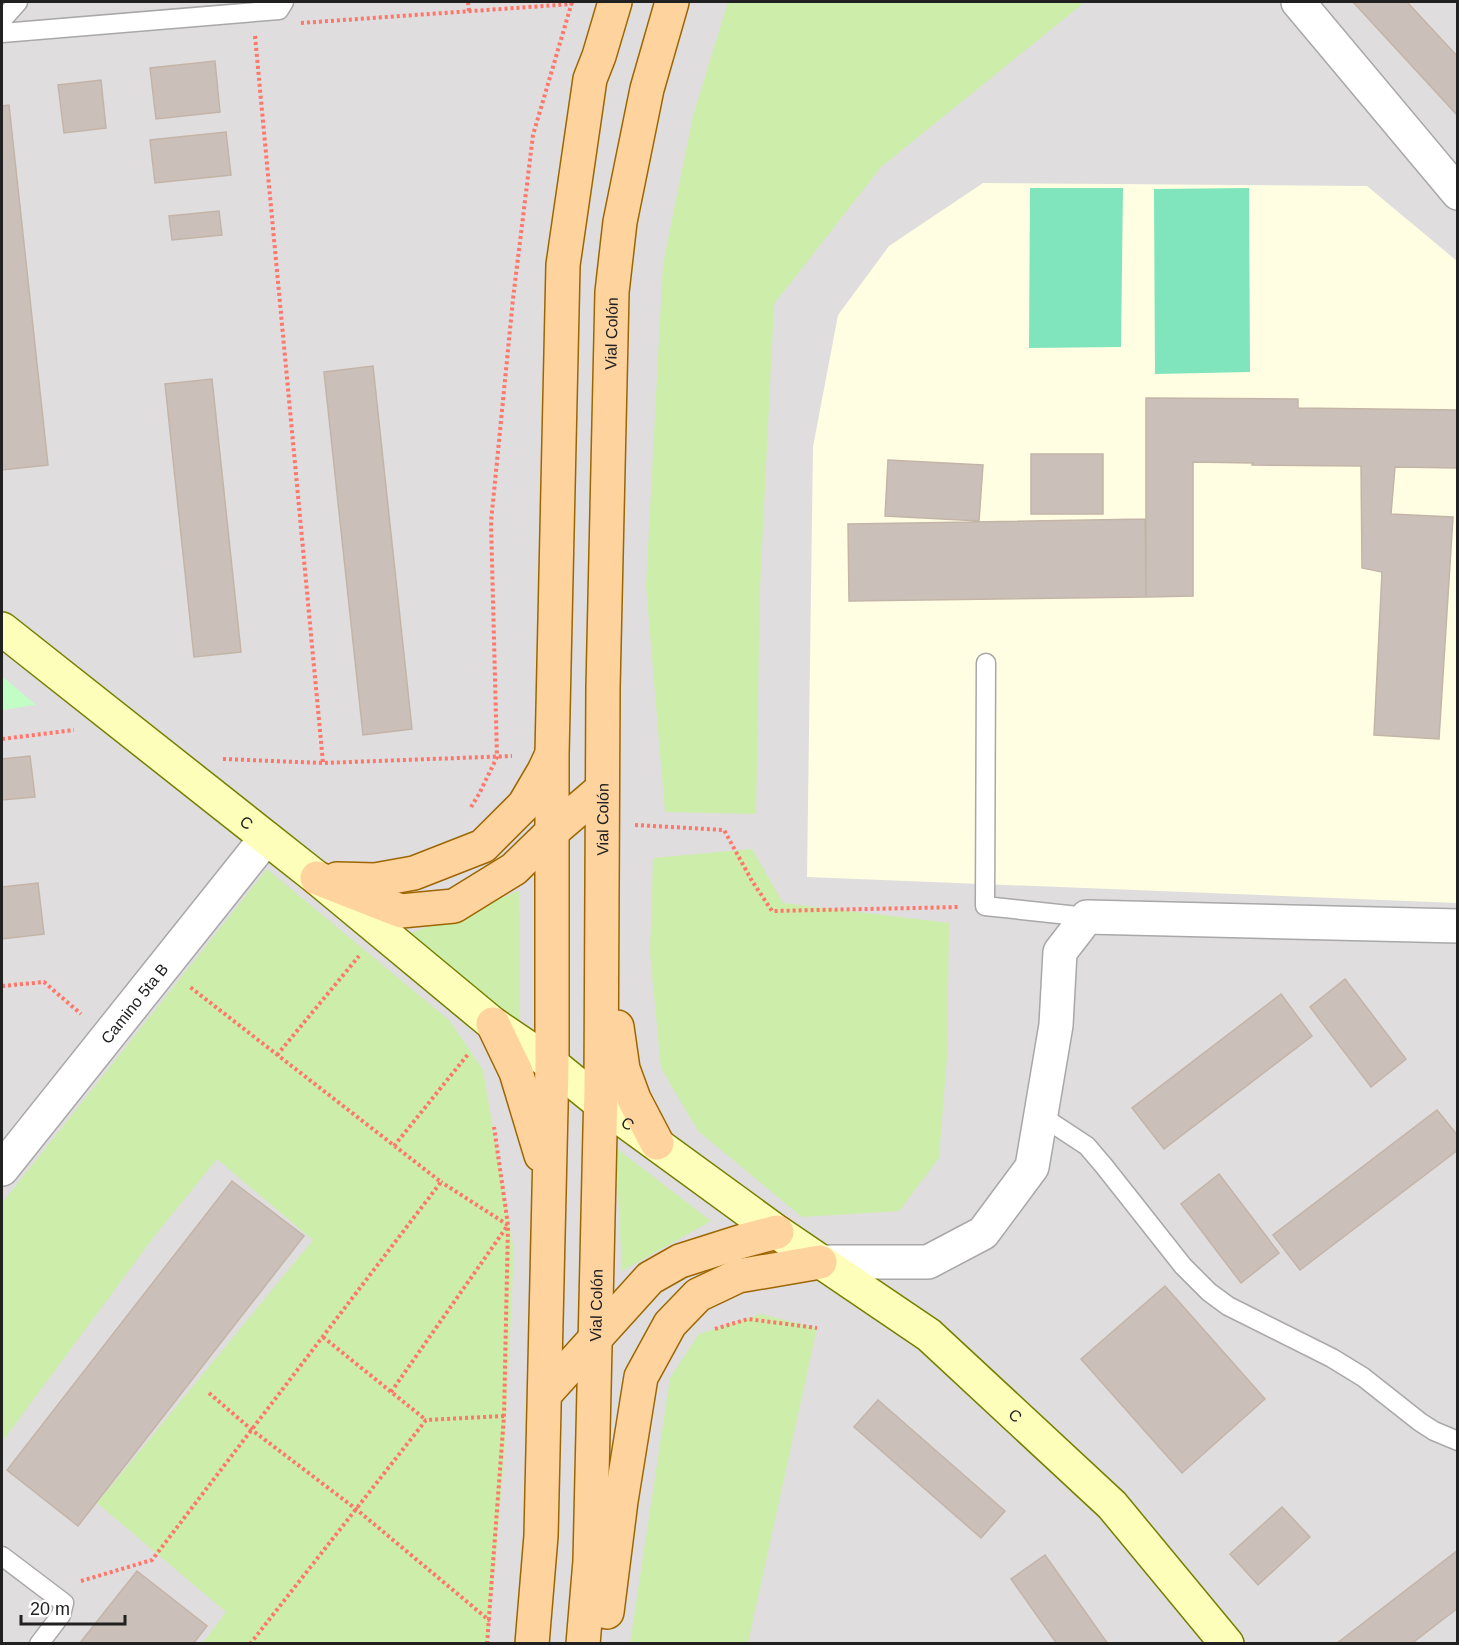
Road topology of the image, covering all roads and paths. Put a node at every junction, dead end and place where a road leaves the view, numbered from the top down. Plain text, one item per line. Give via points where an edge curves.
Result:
1 (18, 2) edge
2 (468, 2) edge
3 (615, 2) edge
4 (672, 2) edge
5 (1298, 2) edge
6 (572, 3) edge
7 (581, 4) dead end
8 (282, 6) edge
9 (469, 11) junction
10 (253, 12) junction
11 (2, 20) edge
12 (2, 33) edge
13 (1458, 193) edge
14 (2, 629) edge
15 (986, 663) dead end
16 (122, 724) junction
17 (2, 740) edge
18 (552, 754) junction
19 (497, 756) junction
20 (164, 758) junction
21 (224, 759) junction
22 (323, 763) junction
23 (232, 767) dead end
24 (602, 789) junction
25 (469, 810) dead end
26 (635, 825) dead end
27 (553, 831) junction
28 (266, 838) junction
29 (317, 878) junction
30 (986, 906) junction
31 (602, 916) junction
32 (1087, 917) junction
33 (1458, 926) edge
34 (380, 930) junction
35 (163, 966) junction
36 (2, 986) edge
37 (493, 1024) junction
38 (107, 1037) junction
39 (277, 1055) junction
40 (552, 1064) junction
41 (600, 1103) junction
42 (1041, 1115) junction
43 (493, 1117) dead end
44 (657, 1143) junction
45 (394, 1146) junction
46 (2, 1169) edge
47 (441, 1182) junction
48 (550, 1184) junction
49 (508, 1225) junction
50 (777, 1232) junction
51 (820, 1262) junction
52 (817, 1328) dead end
53 (709, 1331) dead end
54 (323, 1337) junction
55 (595, 1339) junction
56 (391, 1392) junction
57 (209, 1393) dead end
58 (544, 1394) junction
59 (504, 1416) junction
60 (426, 1420) junction
61 (252, 1430) junction
62 (1458, 1441) edge
63 (356, 1509) junction
64 (2, 1556) edge
65 (48, 1591) junction
66 (490, 1621) junction
67 (39, 1644) edge
68 (250, 1644) edge
69 (487, 1644) edge
70 (532, 1644) edge
71 (583, 1644) edge
72 (602, 1644) edge
73 (1227, 1644) edge

1 - 11 lane
2 - 9 path
3 - 18 main road via 590,79 563,265
4 - 24 main road, Vial Colón via 645,100 620,222 612,292
5 - 13 street
6 - 7 path
6 - 9 path
6 - 19 path via 533,135 511,310 491,522
8 - 9 path via 297,23
8 - 10 lane
10 - 12 lane
10 - 22 path
14 - 16 street, C
15 - 30 lane
16 - 17 path
16 - 20 street, C
18 - 19 path
18 - 27 main road
18 - 29 main road via 524,805 483,846 414,873 375,880
19 - 22 path
19 - 25 path
20 - 21 path
20 - 28 street, C
21 - 22 path
21 - 23 path
24 - 27 main road
24 - 31 main road, Vial Colón
26 - 30 path via 724,830 772,911
27 - 29 main road via 514,870 454,906 401,911
27 - 40 main road
28 - 29 street, C
28 - 35 street, Camino 5ta B
29 - 34 street, C
30 - 32 lane
31 - 41 main road, Vial Colón
31 - 44 main road via 623,1069
32 - 33 street
32 - 42 street via 1060,952 1056,1025
34 - 37 street, C
34 - 39 path
35 - 38 street, Camino 5ta B
35 - 39 path
36 - 38 path via 44,982
37 - 40 street, C
37 - 45 path
37 - 48 main road via 516,1072
38 - 46 street, Camino 5ta B
39 - 45 path
40 - 41 street, C
40 - 48 main road
41 - 44 street, C
41 - 55 main road, Vial Colón
42 - 51 street via 1032,1167 983,1233 928,1262
42 - 62 lane via 1087,1146 1183,1266 1209,1292 1228,1306 1332,1358 1420,1422
43 - 49 path
44 - 50 street, C
45 - 47 path
47 - 49 path
47 - 54 path
48 - 58 main road
49 - 56 path
49 - 59 path
50 - 51 street, C
50 - 55 main road via 680,1261 650,1278
51 - 72 main road via 738,1276 698,1295 670,1324 641,1377
51 - 73 street, C via 929,1335 1112,1505
52 - 53 path via 748,1318
54 - 56 path
54 - 61 path
55 - 58 main road
55 - 71 main road, Vial Colón via 590,1561
56 - 60 path
57 - 61 path
58 - 70 main road via 541,1536
59 - 60 path
59 - 66 path
60 - 63 path
61 - 63 path
61 - 65 path via 152,1560
63 - 66 path
63 - 68 path
64 - 65 lane
65 - 67 lane via 64,1603 61,1615
66 - 69 path

